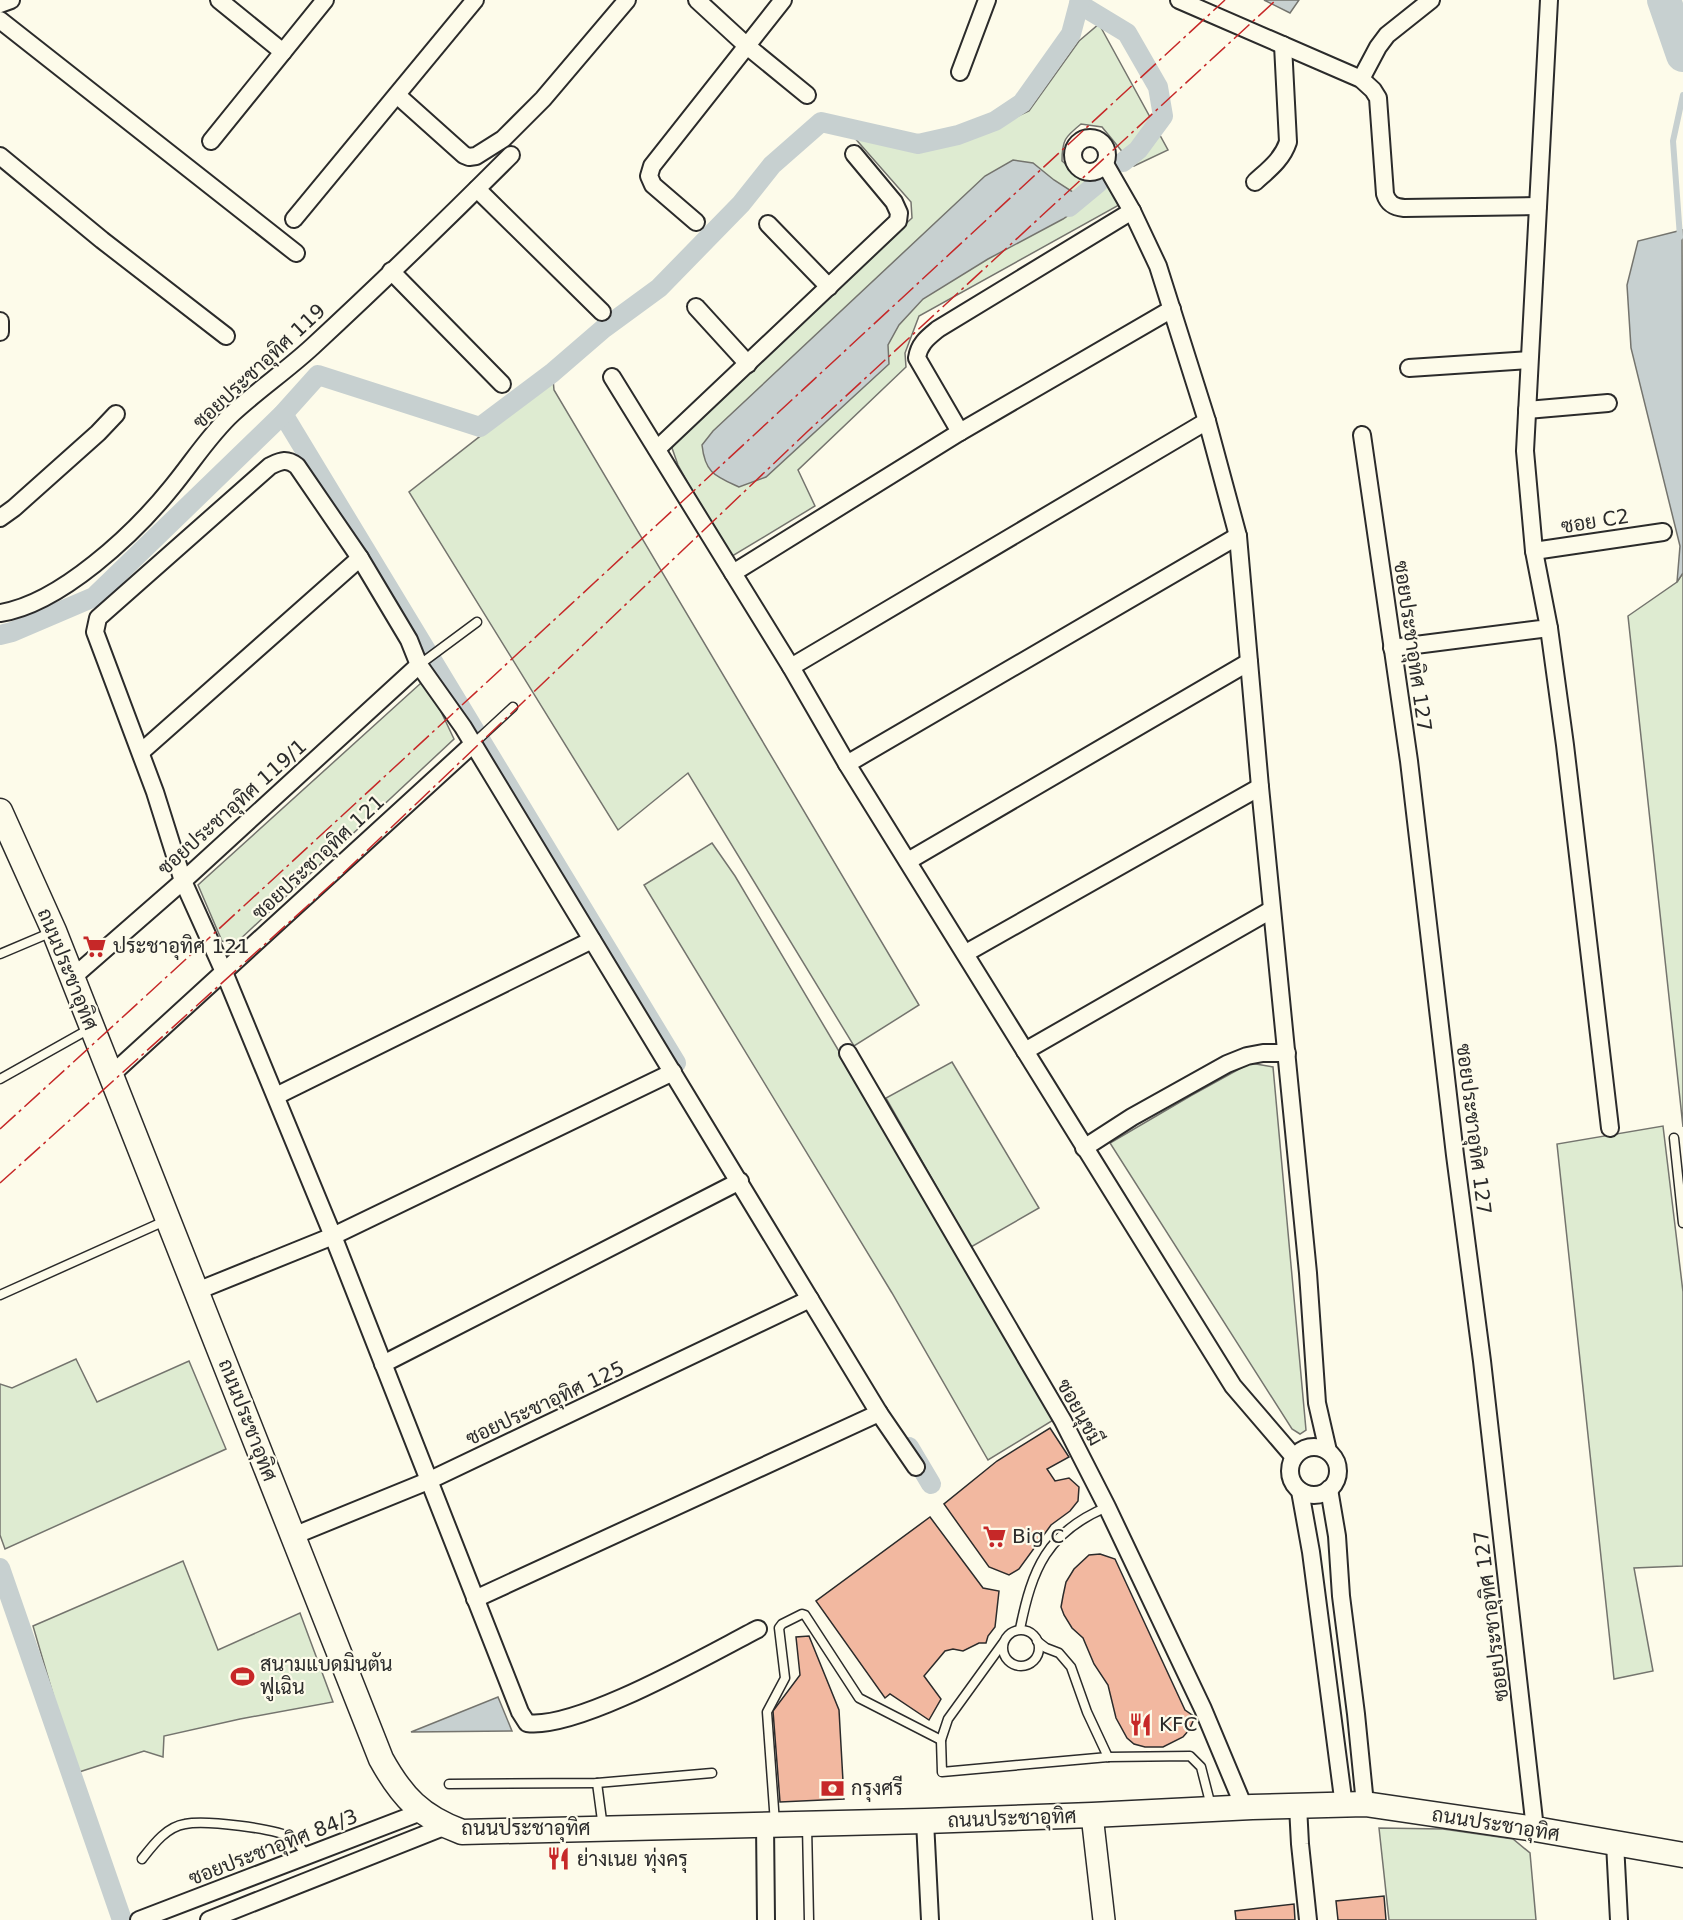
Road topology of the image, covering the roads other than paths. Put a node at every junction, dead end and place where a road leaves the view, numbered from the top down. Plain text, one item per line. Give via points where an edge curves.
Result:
1 (11, 0) edge
2 (219, 0) edge
3 (325, 0) edge
4 (475, 0) edge
5 (627, 0) edge
6 (697, 0) edge
7 (783, 0) edge
8 (987, 0) edge
9 (1179, 0) edge
10 (1431, 0) edge
11 (1550, 0) edge
12 (0, 4) edge
13 (0, 20) edge
14 (1282, 45) junction
15 (747, 46) junction
16 (283, 52) junction
17 (960, 72) dead end
18 (1361, 79) junction
19 (397, 95) junction
20 (807, 95) dead end
21 (211, 141) dead end
22 (511, 154) dead end
23 (854, 154) dead end
24 (0, 156) edge
25 (1106, 164) dead end
26 (1255, 182) dead end
27 (477, 189) junction
28 (1538, 206) junction
29 (1132, 211) junction
30 (294, 219) dead end
31 (696, 222) dead end
32 (768, 224) dead end
33 (296, 253) dead end
34 (391, 271) junction
35 (828, 287) junction
36 (696, 307) dead end
37 (1172, 309) junction
38 (602, 312) dead end
39 (0, 321) edge
40 (0, 332) edge
41 (225, 336) dead end
42 (1529, 360) junction
43 (748, 364) junction
44 (1409, 368) dead end
45 (612, 377) dead end
46 (502, 384) dead end
47 (1608, 403) dead end
48 (1527, 410) junction
49 (117, 414) dead end
50 (1207, 420) junction
51 (960, 432) junction
52 (1362, 435) dead end
53 (657, 449) junction
54 (0, 518) edge
55 (1663, 532) dead end
56 (1238, 536) junction
57 (1534, 551) junction
58 (360, 558) junction
59 (733, 573) junction
60 (0, 613) edge
61 (477, 622) dead end
62 (1549, 628) junction
63 (1392, 648) junction
64 (1249, 662) junction
65 (419, 665) junction
66 (791, 667) junction
67 (513, 707) dead end
68 (473, 744) junction
69 (141, 752) junction
70 (847, 764) junction
71 (1260, 787) junction
72 (0, 811) edge
73 (908, 861) junction
74 (183, 881) junction
75 (1271, 910) junction
76 (54, 931) junction
77 (592, 940) junction
78 (966, 953) junction
79 (0, 954) edge
80 (224, 972) junction
81 (72, 978) junction
82 (92, 1027) junction
83 (1024, 1051) junction
84 (848, 1053) dead end
85 (1287, 1053) junction
86 (673, 1072) junction
87 (111, 1075) junction
88 (0, 1079) edge
89 (276, 1096) junction
90 (1610, 1128) dead end
91 (1674, 1138) dead end
92 (1084, 1148) junction
93 (740, 1181) junction
94 (168, 1219) junction
95 (1683, 1223) edge
96 (333, 1236) junction
97 (197, 1291) junction
98 (0, 1295) edge
99 (810, 1299) junction
100 (383, 1364) junction
101 (879, 1413) junction
102 (1328, 1451) junction
103 (1293, 1457) junction
104 (916, 1467) dead end
105 (428, 1481) junction
106 (1329, 1489) junction
107 (1300, 1491) junction
108 (1107, 1507) junction
109 (293, 1536) junction
110 (475, 1599) junction
111 (758, 1629) dead end
112 (1020, 1629) junction
113 (1037, 1641) junction
114 (1003, 1643) junction
115 (941, 1740) junction
116 (1108, 1757) junction
117 (712, 1773) dead end
118 (597, 1783) junction
119 (449, 1784) dead end
120 (1354, 1805) junction
121 (1298, 1806) junction
122 (1244, 1807) junction
123 (1211, 1809) junction
124 (422, 1812) junction
125 (1092, 1815) junction
126 (926, 1821) junction
127 (807, 1822) junction
128 (770, 1824) junction
129 (446, 1826) junction
130 (603, 1828) junction
131 (1535, 1829) junction
132 (1615, 1843) junction
133 (1683, 1854) edge
134 (307, 1857) junction
135 (142, 1859) dead end
136 (147, 1917) edge
137 (209, 1920) edge
138 (766, 1920) edge
139 (809, 1920) edge
140 (930, 1920) edge
141 (1104, 1920) edge
142 (1308, 1920) edge
143 (1619, 1920) edge

1 - 12 street
2 - 16 street
3 - 16 street
4 - 19 street
5 - 19 street via 543,99 503,139 476,156 464,155
6 - 15 street
7 - 15 street
8 - 17 street
9 - 14 street
10 - 18 street via 1387,35
11 - 28 street
13 - 33 street
14 - 18 street
14 - 26 street via 1288,142 1276,163
15 - 20 street
15 - 31 street via 652,166 649,176 653,185
16 - 21 street
18 - 28 street via 1378,98 1385,194 1392,205
19 - 30 street
22 - 27 street, ซอยประชาอุทิศ 119
23 - 35 street via 894,202 898,221
24 - 41 street
25 - 29 street
27 - 34 street, ซอยประชาอุทิศ 119
27 - 38 street
28 - 42 street
29 - 37 street via 1158,266
29 - 51 street via 925,339 917,358
32 - 35 street
34 - 46 street
34 - 60 street, ซอยประชาอุทิศ 119 via 311,348 231,415 135,528 44,599
35 - 43 street
36 - 43 street
37 - 50 street
37 - 51 street
39 - 40 street
42 - 44 street
42 - 48 street
43 - 53 street
45 - 53 street
47 - 48 street
48 - 57 street via 1526,469
49 - 54 street
50 - 56 street
50 - 66 street
51 - 59 street
52 - 63 street, ซอยประชาอุทิศ 127
53 - 59 street
55 - 57 street, ซอย C2
56 - 64 street
56 - 70 street
57 - 62 street
58 - 65 street via 409,640
58 - 69 street
58 - 69 street via 297,466 282,460 270,466 98,618 94,632
59 - 66 street
61 - 65 lane
62 - 63 street
62 - 90 street
63 - 131 street, ซอยประชาอุทิศ 127 via 1482,1361
64 - 71 street
64 - 73 street
65 - 68 street
65 - 74 street, ซอยประชาอุทิศ 119/1
66 - 70 street
67 - 68 lane
68 - 77 street
68 - 80 street, ซอยประชาอุทิศ 121
69 - 74 street
70 - 73 street
71 - 75 street
71 - 78 street
72 - 76 main road, ถนนประชาอุทิศ
73 - 78 street
74 - 80 street
74 - 81 street, ซอยประชาอุทิศ 119/1
75 - 83 street
75 - 85 street
76 - 79 lane
76 - 81 main road, ถนนประชาอุทิศ
77 - 86 street
77 - 89 street
78 - 83 street
80 - 87 street, ซอยประชาอุทิศ 121
80 - 89 street
81 - 82 main road, ถนนประชาอุทิศ
82 - 87 main road, ถนนประชาอุทิศ
82 - 88 lane
83 - 92 street
84 - 108 street, ซอยนุชมี via 1063,1421
85 - 92 street via 1263,1053 1227,1064
85 - 102 street via 1317,1403
86 - 93 street
86 - 96 street
87 - 94 main road, ถนนประชาอุทิศ
89 - 96 street
91 - 95 lane
92 - 103 street via 1233,1386
93 - 99 street
93 - 100 street
94 - 97 main road, ถนนประชาอุทิศ
94 - 98 lane
96 - 97 street
96 - 100 street
97 - 109 main road, ถนนประชาอุทิศ
99 - 101 street
99 - 105 street, ซอยประชาอุทิศ 125
100 - 105 street
101 - 104 street
101 - 110 street
102 - 103 street via 1313,1447
102 - 106 street via 1338,1470
103 - 107 street via 1291,1479
105 - 109 street, ซอยประชาอุทิศ 125
105 - 110 street
106 - 107 street via 1315,1495
106 - 120 street via 1356,1714
107 - 120 street
108 - 112 lane via 1068,1527 1043,1558 1030,1588
108 - 122 street, ซอยนุชมี via 1203,1709
109 - 124 main road, ถนนประชาอุทิศ via 381,1759 395,1784
110 - 111 street via 520,1712 527,1723 540,1725 615,1700
112 - 113 lane via 1031,1632
112 - 114 lane
113 - 114 lane via 1038,1652 1025,1665 1008,1660
113 - 116 lane via 1059,1653 1071,1667
114 - 115 lane via 948,1719
115 - 116 lane via 942,1772
115 - 128 lane via 859,1698 802,1614 779,1628 784,1678 766,1712
116 - 123 lane via 1190,1756 1201,1767
117 - 118 lane
118 - 119 lane
118 - 130 lane
120 - 121 main road, ถนนประชาอุทิศ
120 - 131 main road, ถนนประชาอุทิศ
121 - 122 main road, ถนนประชาอุทิศ
121 - 142 street
122 - 123 main road, ถนนประชาอุทิศ
123 - 125 main road, ถนนประชาอุทิศ
124 - 129 main road, ถนนประชาอุทิศ
124 - 134 street, ซอยประชาอุทิศ 84/3
125 - 126 main road, ถนนประชาอุทิศ
125 - 141 street
126 - 127 main road, ถนนประชาอุทิศ
126 - 140 street
127 - 128 main road, ถนนประชาอุทิศ
127 - 139 lane
128 - 130 main road, ถนนประชาอุทิศ
128 - 138 street
129 - 130 main road, ถนนประชาอุทิศ via 462,1832
129 - 137 street
131 - 132 main road, ถนนประชาอุทิศ
132 - 133 main road, ถนนประชาอุทิศ
132 - 143 street
134 - 135 lane via 296,1841 279,1833 185,1824 156,1841
134 - 136 street, ซอยประชาอุทิศ 84/3

